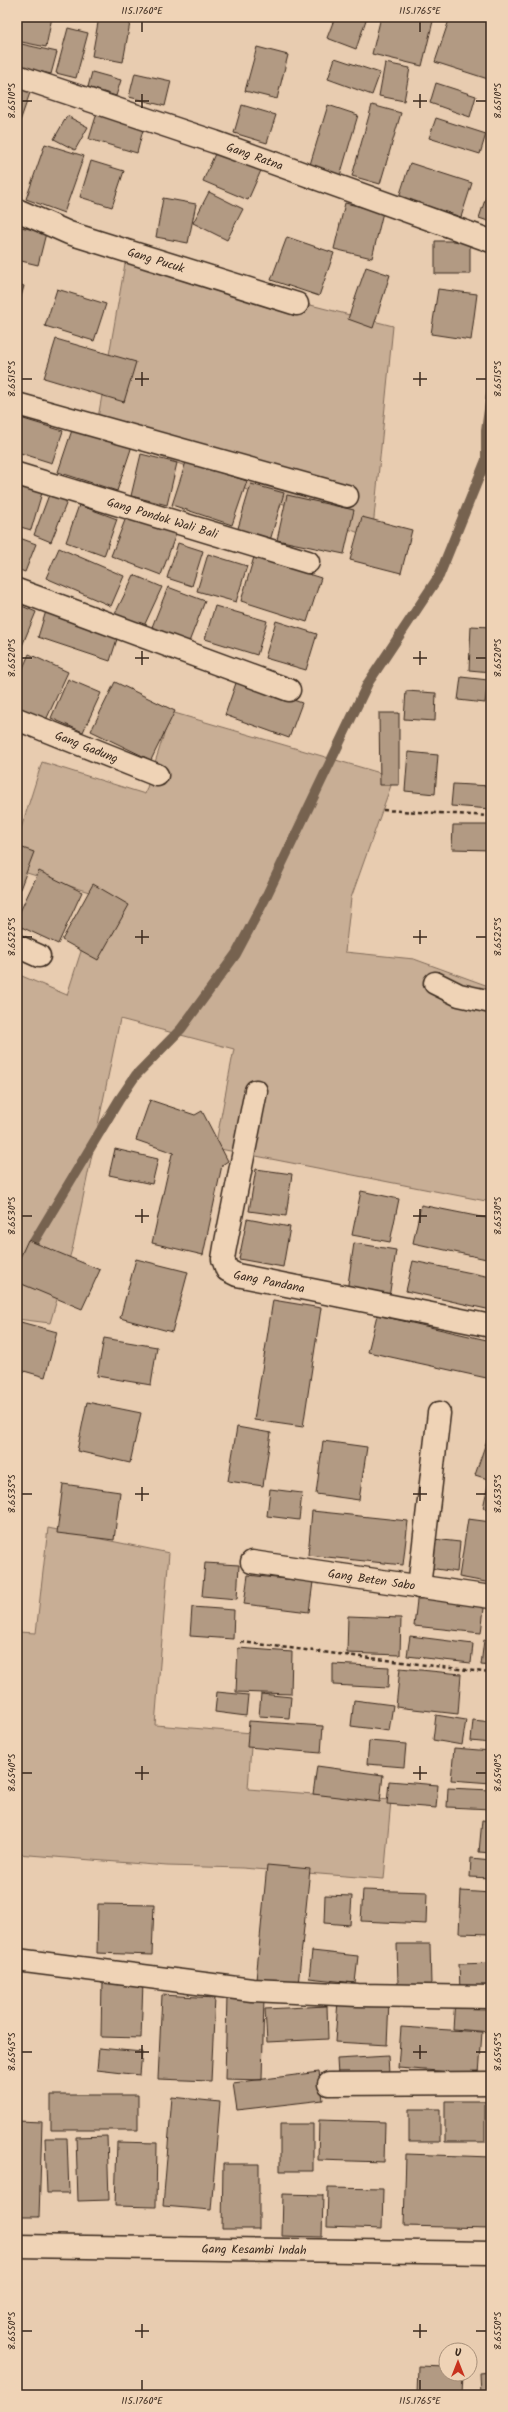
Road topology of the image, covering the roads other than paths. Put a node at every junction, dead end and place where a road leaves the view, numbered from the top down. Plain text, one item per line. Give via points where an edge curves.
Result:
1 (17, 76) edge
2 (17, 210) edge
3 (491, 242) edge
4 (297, 304) dead end
5 (17, 404) edge
6 (17, 474) edge
7 (347, 496) dead end
8 (308, 562) dead end
9 (17, 590) edge
10 (289, 690) dead end
11 (17, 719) edge
12 (157, 775) dead end
13 (17, 946) edge
14 (39, 956) dead end
15 (435, 983) dead end
16 (491, 1002) edge
17 (256, 1091) dead end
18 (491, 1326) edge
19 (439, 1413) dead end
20 (252, 1562) dead end
21 (419, 1587) junction
22 (491, 1597) edge
23 (17, 1960) edge
24 (491, 1997) edge
25 (491, 2083) edge
26 (329, 2084) dead end
27 (17, 2246) edge
28 (491, 2253) edge

1 - 3 street, Gang Ratna via 214,142
2 - 4 street, Gang Pucuk via 69,233
5 - 7 street
6 - 8 street, Gang Pondok Wali Bali
9 - 10 street
11 - 12 street, Gang Gadung
13 - 14 street
15 - 16 street via 459,995
17 - 18 street, Gang Pandana via 224,1247 223,1259 227,1270 237,1275
19 - 21 street
20 - 21 street, Gang Beten Sabo
21 - 22 street, Gang Beten Sabo
23 - 24 street via 252,1990 358,1996
25 - 26 street
27 - 28 street, Gang Kesambi Indah

